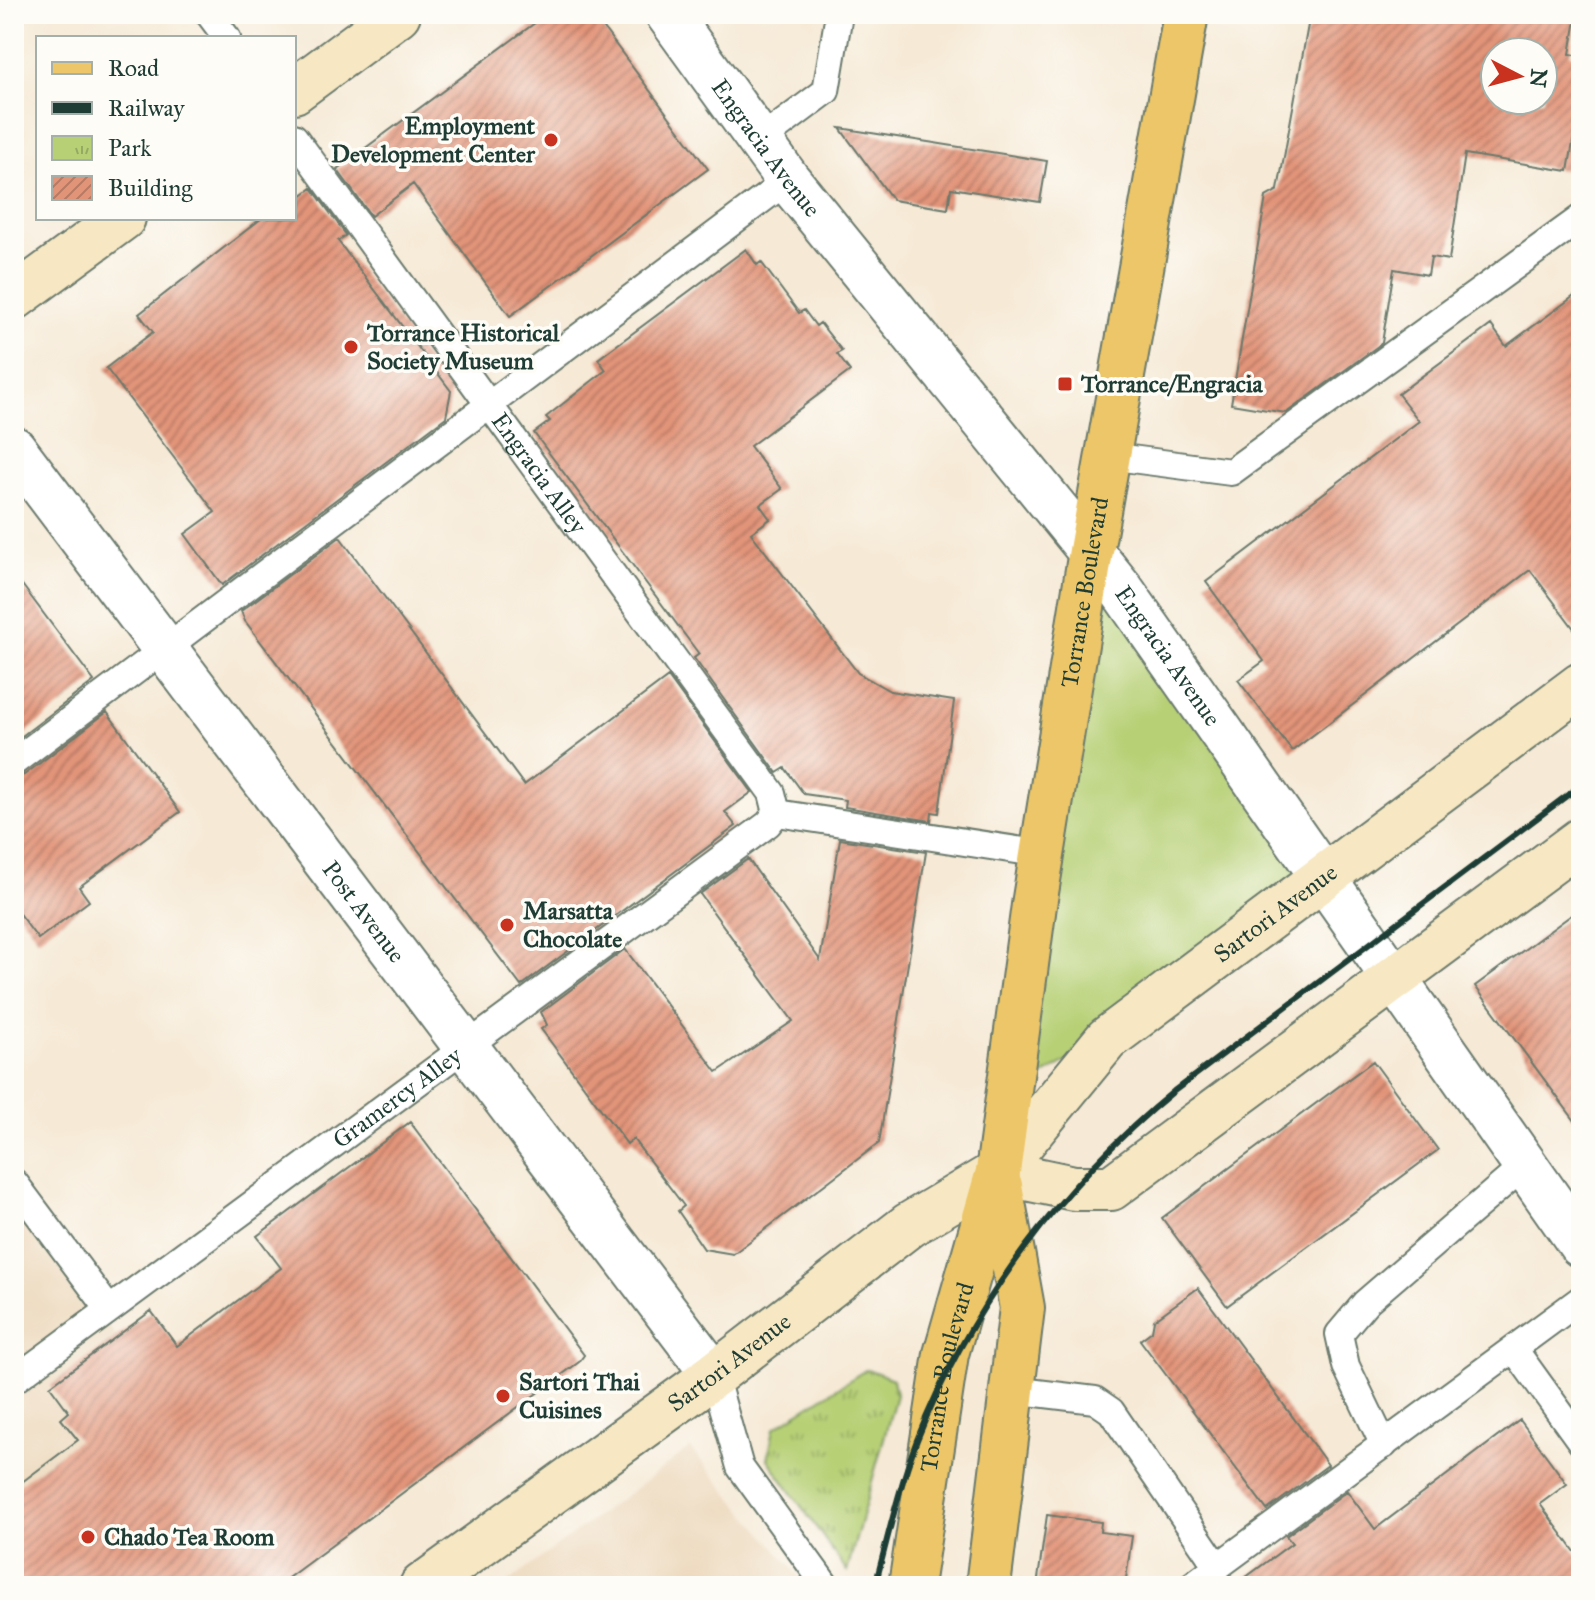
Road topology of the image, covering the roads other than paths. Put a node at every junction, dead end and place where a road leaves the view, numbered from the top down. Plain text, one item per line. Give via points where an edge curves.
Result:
1 (209, 14) edge
2 (398, 14) edge
3 (668, 14) edge
4 (839, 14) edge
5 (1186, 14) edge
6 (226, 36) edge
7 (296, 90) edge
8 (296, 140) edge
9 (758, 142) junction
10 (788, 180) junction
11 (1581, 218) edge
12 (120, 220) edge
13 (14, 298) edge
14 (487, 404) junction
15 (14, 449) edge
16 (1108, 456) junction
17 (1091, 551) junction
18 (165, 648) junction
19 (1581, 685) edge
20 (14, 762) edge
21 (777, 813) junction
22 (1581, 840) edge
23 (1043, 854) junction
24 (1322, 880) junction
25 (1395, 979) junction
26 (465, 1047) junction
27 (1523, 1167) junction
28 (998, 1172) junction
29 (14, 1182) edge
30 (1581, 1245) edge
31 (1581, 1299) edge
32 (108, 1308) junction
33 (1514, 1349) junction
34 (714, 1375) junction
35 (14, 1380) edge
36 (1012, 1390) junction
37 (1581, 1442) edge
38 (1384, 1445) junction
39 (1217, 1566) junction
40 (422, 1586) edge
41 (826, 1586) edge
42 (911, 1586) edge
43 (988, 1586) edge
44 (1191, 1586) edge

1 - 6 lane
2 - 7 street
3 - 9 street, Engracia Avenue
4 - 9 lane via 826,91
5 - 16 main road, Torrance Boulevard
8 - 14 lane, Engracia Alley
9 - 10 street, Engracia Avenue
10 - 14 lane
10 - 17 street, Engracia Avenue
11 - 16 lane via 1231,472
12 - 13 street
14 - 18 lane
14 - 21 lane, Engracia Alley via 772,793
15 - 18 street, Post Avenue
16 - 17 main road, Torrance Boulevard
17 - 23 main road, Torrance Boulevard
17 - 24 street, Engracia Avenue
18 - 20 lane
18 - 26 street, Post Avenue
19 - 24 street, Sartori Avenue
21 - 23 lane
21 - 26 lane, Gramercy Alley
22 - 25 street
23 - 28 main road, Torrance Boulevard
24 - 25 street, Engracia Avenue
24 - 28 street, Sartori Avenue via 1107,1039
25 - 27 street, Engracia Avenue
25 - 28 street via 1111,1188 1074,1188
26 - 32 lane, Gramercy Alley
26 - 34 street, Post Avenue
27 - 30 street, Engracia Avenue
27 - 38 lane via 1366,1302 1339,1334 1346,1366
28 - 34 street, Sartori Avenue via 909,1225
28 - 36 main road, Torrance Boulevard via 1022,1308
28 - 42 main road, Torrance Boulevard via 946,1354
29 - 32 lane
31 - 33 lane
32 - 35 lane, Gramercy Alley
33 - 37 lane
33 - 38 lane
34 - 40 street, Sartori Avenue
34 - 41 lane via 740,1467
36 - 39 lane via 1095,1400 1111,1411
36 - 43 main road, Torrance Boulevard
38 - 39 lane
39 - 44 lane

